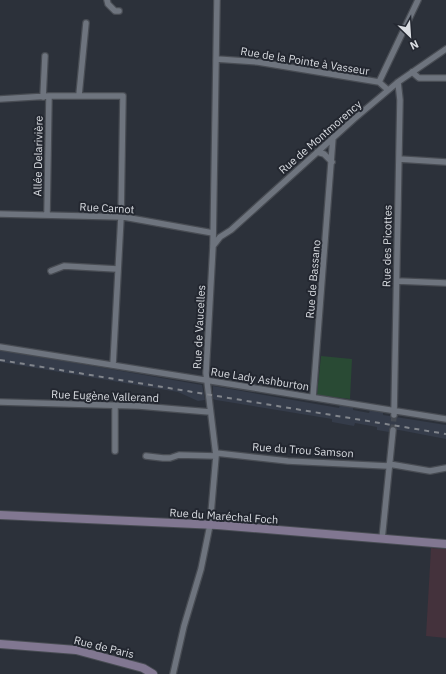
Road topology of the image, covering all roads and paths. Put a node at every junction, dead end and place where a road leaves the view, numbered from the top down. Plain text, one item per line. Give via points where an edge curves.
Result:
1 (107, 0) edge
2 (217, 0) edge
3 (418, 0) edge
4 (119, 11) dead end
5 (86, 23) dead end
6 (446, 49) edge
7 (46, 56) dead end
8 (216, 59) junction
9 (412, 72) junction
10 (446, 78) edge
11 (379, 82) junction
12 (398, 82) junction
13 (388, 90) junction
14 (46, 96) junction
15 (79, 96) junction
16 (0, 99) edge
17 (333, 138) junction
18 (317, 152) junction
19 (399, 159) junction
20 (332, 162) junction
21 (446, 162) edge
22 (0, 214) edge
23 (47, 215) junction
24 (121, 217) junction
25 (213, 232) junction
26 (213, 246) junction
27 (117, 269) junction
28 (51, 271) dead end
29 (397, 281) junction
30 (446, 283) edge
31 (0, 347) edge
32 (113, 365) junction
33 (207, 380) junction
34 (313, 397) junction
35 (0, 402) edge
36 (115, 406) junction
37 (210, 412) junction
38 (394, 413) junction
39 (446, 419) edge
40 (393, 430) tunnel mouth
41 (114, 451) dead end
42 (216, 454) junction
43 (146, 456) dead end
44 (388, 465) junction
45 (446, 468) edge
46 (0, 515) edge
47 (210, 525) junction
48 (382, 538) junction
49 (446, 544) edge
50 (0, 644) edge
51 (153, 674) edge
52 (173, 674) edge

1 - 4 street via 114,11
2 - 8 street, Rue de Vaucelles
3 - 11 street
5 - 15 street
6 - 9 street, Rue de Montmorency
7 - 14 street, Allée Delarivière
8 - 11 street, Rue de la Pointe à Vasseur via 258,62
8 - 25 street, Rue de Vaucelles
9 - 10 street via 419,78
9 - 12 street, Rue de Montmorency
11 - 13 street, Rue de la Pointe à Vasseur
12 - 13 street, Rue de Montmorency
12 - 19 street, Rue des Picottes
13 - 17 street, Rue de Montmorency
14 - 15 street
14 - 16 street
14 - 23 street, Allée Delarivière
15 - 24 street via 123,96
17 - 18 street, Rue de Montmorency
17 - 20 street, Rue de Bassano
18 - 20 street via 324,154
18 - 26 street, Rue de Montmorency
19 - 21 street
19 - 29 street, Rue des Picottes
20 - 34 street, Rue de Bassano
22 - 23 street, Rue Carnot
23 - 24 street, Rue Carnot
24 - 25 street, Rue Carnot
24 - 27 street
25 - 26 street, Rue de Vaucelles
26 - 33 street, Rue de Vaucelles via 206,346
27 - 28 street via 64,266
27 - 32 street
29 - 30 street
29 - 38 street, Rue des Picottes
31 - 32 street, Rue Lady Ashburton
32 - 33 street, Rue Lady Ashburton
33 - 34 street, Rue Lady Ashburton
33 - 37 street, Rue de Vaucelles
34 - 38 street, Rue Lady Ashburton
35 - 36 street, Rue Eugène Vallerand
36 - 37 street, Rue Eugène Vallerand
36 - 41 street
37 - 42 street, Rue de Vaucelles
38 - 39 street, Rue Lady Ashburton
40 - 44 street
42 - 43 street, Rue du Trou Samson via 178,455 170,458
42 - 44 street, Rue du Trou Samson
42 - 47 street, Rue de Vaucelles
44 - 45 street, Rue du Trou Samson via 430,471
44 - 48 street
46 - 47 street, Rue du Maréchal Foch
47 - 48 street, Rue du Maréchal Foch
47 - 52 street, Rue de Vaucelles via 202,569 184,626
48 - 49 street, Rue du Maréchal Foch
50 - 51 street, Rue de Paris via 76,650 143,668

